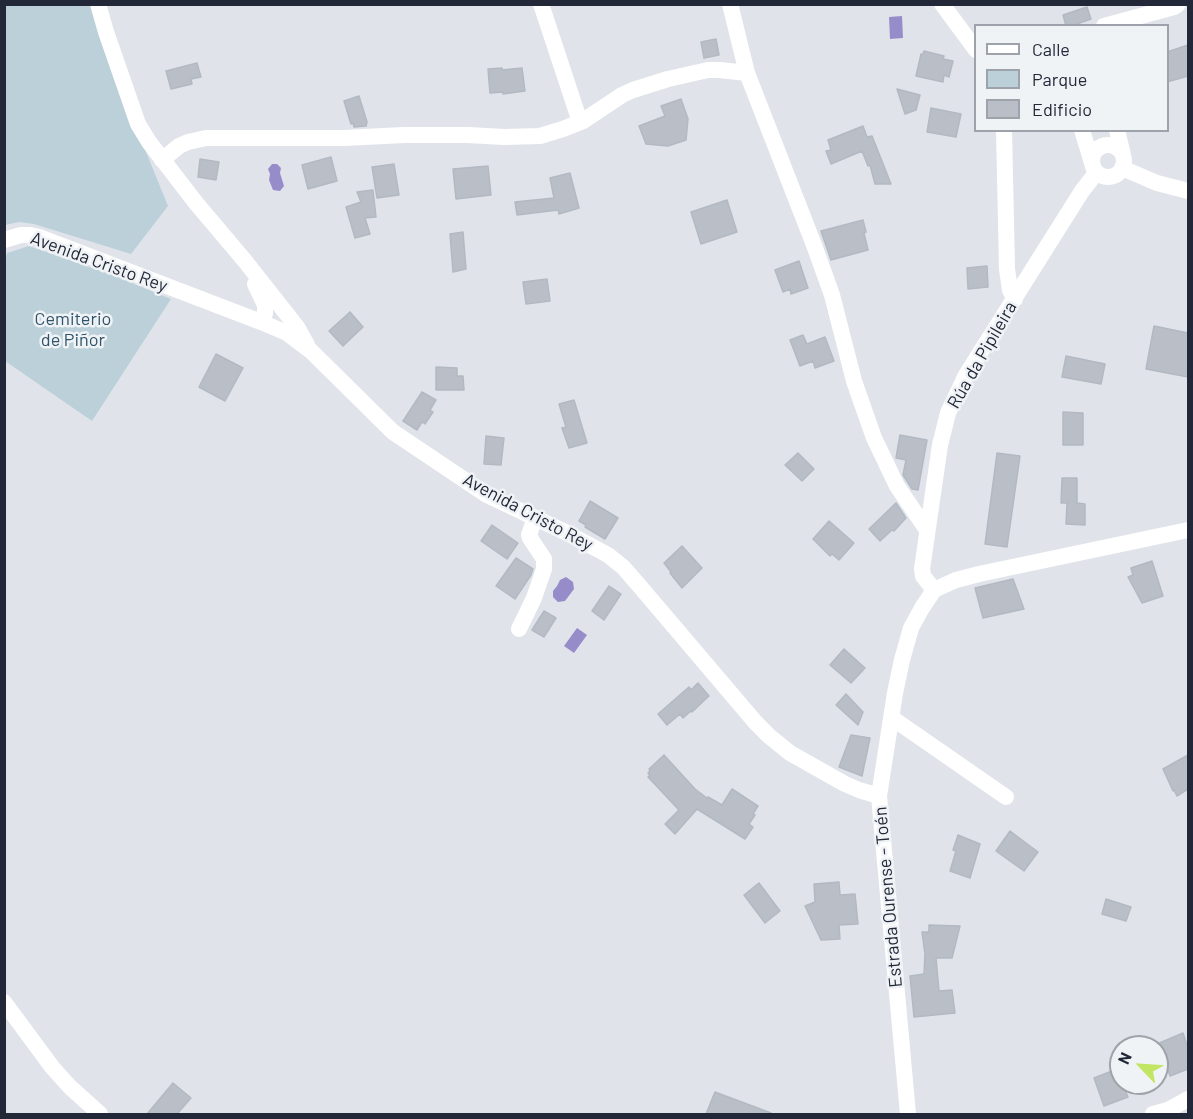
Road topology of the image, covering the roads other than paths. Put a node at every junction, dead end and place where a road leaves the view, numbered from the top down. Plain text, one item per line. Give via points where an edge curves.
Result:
1 (98, 4) edge
2 (541, 4) edge
3 (730, 4) edge
4 (942, 4) edge
5 (1178, 4) edge
6 (1111, 24) edge
7 (974, 49) edge
8 (747, 73) junction
9 (580, 122) junction
10 (1004, 132) edge
11 (1083, 132) edge
12 (1117, 132) edge
13 (162, 160) junction
14 (1122, 162) junction
15 (1094, 168) junction
16 (1188, 191) edge
17 (4, 240) edge
18 (244, 261) junction
19 (1015, 299) junction
20 (261, 322) junction
21 (311, 351) junction
22 (535, 518) junction
23 (927, 530) junction
24 (1188, 530) edge
25 (934, 590) junction
26 (519, 629) dead end
27 (892, 718) junction
28 (879, 796) junction
29 (1006, 797) dead end
30 (4, 1002) edge
31 (1188, 1099) edge
32 (100, 1114) edge
33 (908, 1114) edge
34 (1153, 1114) edge

1 - 13 street via 138,124
2 - 9 street
3 - 8 street
4 - 7 street
5 - 6 street
8 - 9 street via 708,70 668,79 622,94
8 - 23 street via 814,245 877,447
9 - 13 street via 540,136 524,137 441,134 207,138 179,146
10 - 19 street via 1007,269
11 - 15 street
12 - 14 street
13 - 18 street
14 - 15 street via 1112,176 1101,176
14 - 15 street, Rúa da Pipileira via 1117,147 1102,146 1094,152
14 - 16 street, Rúa da Pipileira via 1157,183
15 - 19 street, Rúa da Pipileira
17 - 20 street, Avenida Cristo Rey via 21,235 39,237
18 - 20 street via 265,305
18 - 21 street via 297,327
19 - 23 street, Rúa da Pipileira via 966,375 948,413
20 - 21 street, Avenida Cristo Rey via 287,333
21 - 22 street, Avenida Cristo Rey via 393,432 475,488
22 - 26 street via 529,535 544,559 544,569
22 - 28 street, Avenida Cristo Rey via 589,544 623,567 779,745 845,784
23 - 25 street, Rúa da Pipileira via 922,569
24 - 25 street via 979,574
25 - 27 street, Estrada Ourense - Toén via 911,628
27 - 28 street, Estrada Ourense - Toén
27 - 29 street
28 - 33 street, Estrada Ourense - Toén
30 - 32 street via 52,1067
31 - 34 street

